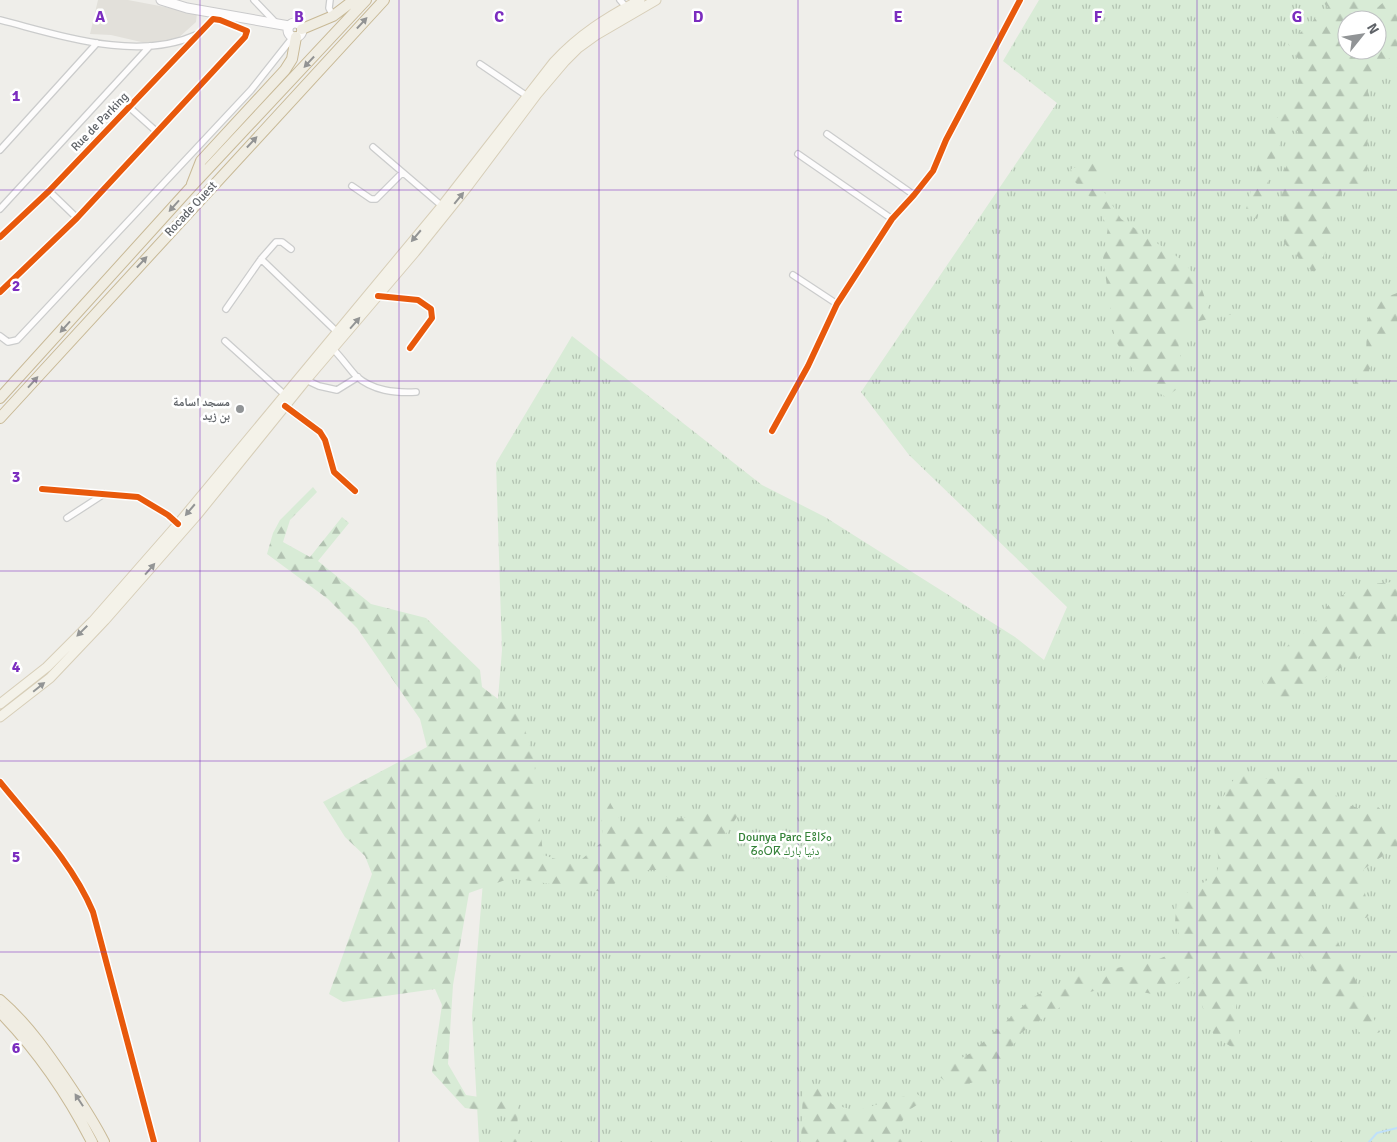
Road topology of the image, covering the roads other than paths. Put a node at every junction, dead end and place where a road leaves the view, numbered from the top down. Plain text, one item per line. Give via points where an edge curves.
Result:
1 (161, 0) edge
2 (254, 0) edge
3 (330, 0) edge
4 (354, 0) edge
5 (366, 0) edge
6 (384, 0) edge
7 (640, 0) edge
8 (656, 0) edge
9 (1020, 0) edge
10 (188, 4) edge
11 (623, 4) edge
12 (333, 16) junction
13 (0, 20) edge
14 (277, 24) junction
15 (199, 33) junction
16 (297, 34) junction
17 (97, 43) junction
18 (150, 46) junction
19 (480, 64) dead end
20 (527, 96) junction
21 (130, 107) junction
22 (156, 132) junction
23 (827, 134) dead end
24 (1, 146) edge
25 (372, 148) dead end
26 (798, 154) dead end
27 (402, 173) junction
28 (352, 186) dead end
29 (191, 187) junction
30 (49, 191) junction
31 (914, 195) junction
32 (442, 206) junction
33 (0, 209) edge
34 (77, 218) junction
35 (892, 219) junction
36 (0, 237) edge
37 (290, 249) dead end
38 (261, 259) junction
39 (793, 275) dead end
40 (0, 292) edge
41 (378, 296) junction
42 (837, 304) junction
43 (226, 309) dead end
44 (336, 331) junction
45 (0, 336) edge
46 (225, 341) dead end
47 (410, 348) dead end
48 (333, 349) junction
49 (358, 377) junction
50 (306, 380) junction
51 (416, 392) dead end
52 (285, 395) junction
53 (0, 398) edge
54 (285, 406) junction
55 (0, 418) edge
56 (271, 419) junction
57 (772, 430) dead end
58 (42, 489) dead end
59 (354, 491) dead end
60 (104, 494) junction
61 (67, 518) dead end
62 (178, 524) junction
63 (0, 704) edge
64 (0, 717) edge
65 (0, 782) edge
66 (0, 1000) edge
67 (0, 1012) edge
68 (92, 1142) edge
69 (104, 1142) edge
70 (154, 1142) edge

1 - 10 street
2 - 14 street
3 - 12 street
4 - 12 highway
5 -> 29 highway, Rocade Ouest
55 -> 6 highway, Rocade Ouest
7 - 11 main road
41 -> 8 main road via 463,193 564,61 596,35
9 - 31 street via 933,171
10 - 14 street
11 - 20 main road via 572,44
12 - 16 highway
13 - 17 street
14 - 16 street via 290,26 296,23 300,25
15 - 18 street via 180,42
15 - 21 street, Rue de Parking
15 - 22 street, Rue de Parking via 213,19 247,31 245,37
16 - 29 highway via 293,54 285,70 201,161
16 - 45 street via 251,90 17,340 8,342
17 - 18 street
17 - 24 street
18 - 33 street
19 - 20 street
20 - 32 main road
21 - 22 street
21 - 30 street, Rue de Parking
22 - 34 street
23 - 31 street
25 - 27 street
26 - 35 street
27 - 28 street via 376,199
27 - 32 street
29 -> 53 highway, Rocade Ouest
30 - 34 street
30 - 36 street, Rue de Parking
31 - 35 street
32 -> 44 main road
34 - 40 street
35 - 42 street
37 - 38 street via 277,242
38 - 43 street
38 - 44 street
39 - 42 street
41 - 47 street via 418,300 431,309 432,318
48 -> 41 main road
42 - 57 street via 808,366
44 - 52 main road
46 - 52 street
48 - 49 street
48 - 50 main road
49 - 50 street via 337,390
49 - 51 street via 387,391
50 - 54 main road
52 - 56 main road
54 - 56 main road
54 - 59 street via 320,432 334,472
56 -> 62 main road
64 -> 56 main road via 50,678 105,620 196,514
58 - 60 street
60 - 61 street
60 - 62 street via 138,497
62 -> 63 main road via 92,621 47,666
65 - 70 street via 69,866 93,912
69 -> 66 highway via 47,1052
67 - 68 highway via 46,1066

